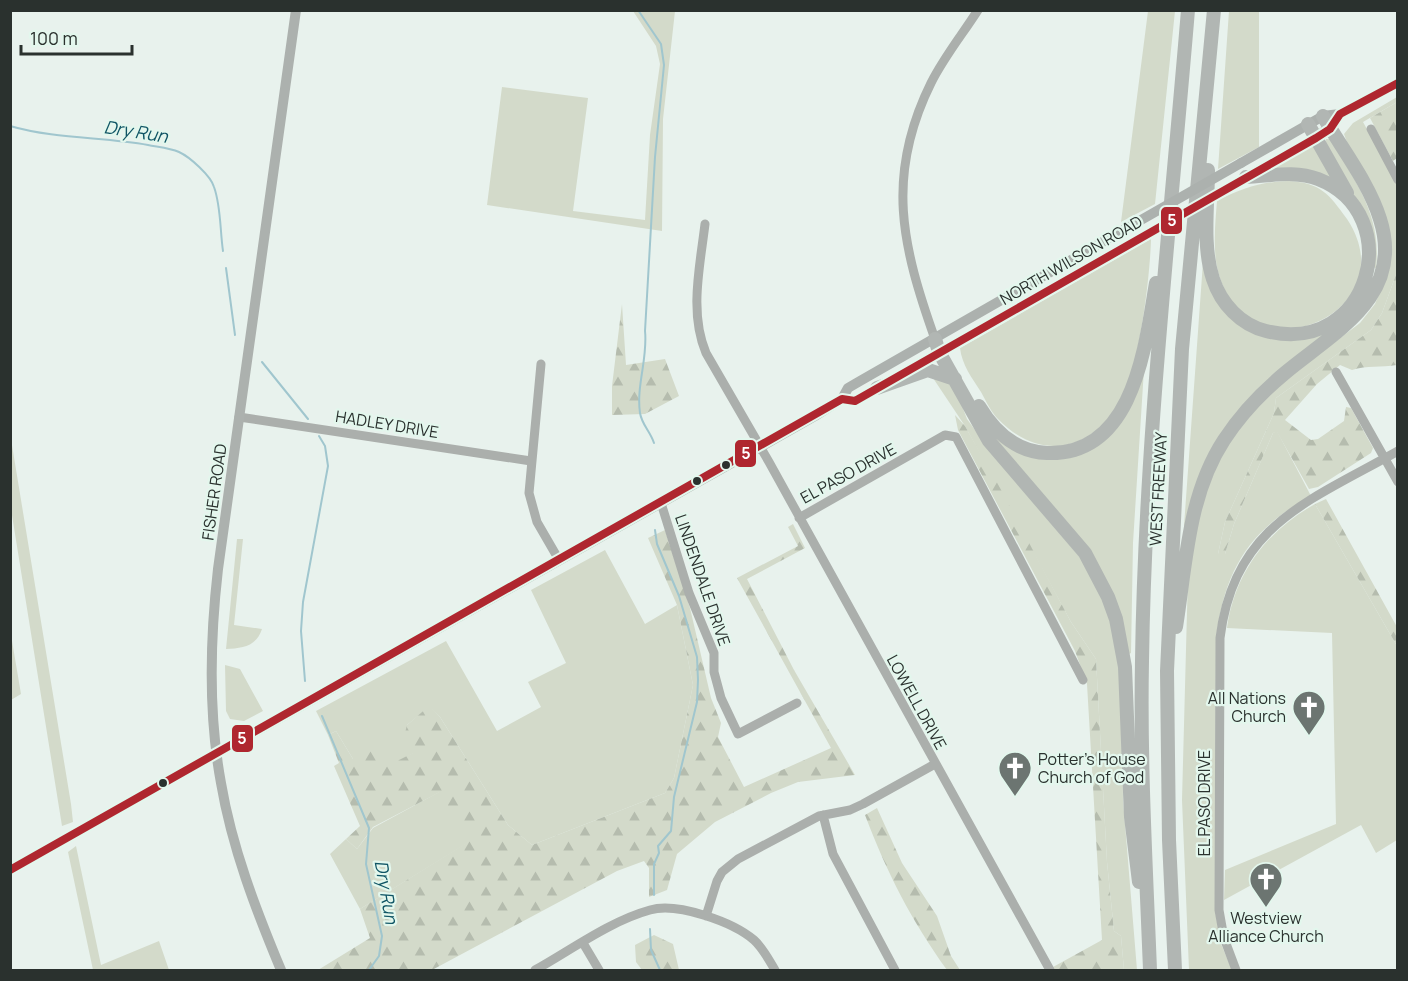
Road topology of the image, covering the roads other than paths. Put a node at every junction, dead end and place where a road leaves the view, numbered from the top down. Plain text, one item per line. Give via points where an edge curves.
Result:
1 (296, 10) edge
2 (978, 10) edge
3 (1188, 10) edge
4 (1214, 10) edge
5 (1398, 83) edge
6 (1207, 101) junction
7 (1340, 114) junction
8 (1323, 116) junction
9 (1308, 124) junction
10 (1330, 129) junction
11 (1371, 129) dead end
12 (1316, 138) junction
13 (1394, 166) edge
14 (1174, 168) junction
15 (1243, 179) junction
16 (1398, 180) edge
17 (1357, 212) junction
18 (705, 224) dead end
19 (941, 346) junction
20 (541, 364) dead end
21 (1335, 372) dead end
22 (955, 379) junction
23 (877, 388) junction
24 (842, 399) junction
25 (239, 417) junction
26 (760, 446) junction
27 (1398, 451) edge
28 (1384, 459) junction
29 (531, 460) junction
30 (1398, 482) edge
31 (661, 503) junction
32 (799, 518) junction
33 (559, 560) junction
34 (1083, 680) dead end
35 (1167, 683) junction
36 (797, 702) dead end
37 (217, 754) junction
38 (935, 764) junction
39 (823, 815) junction
40 (10, 870) edge
41 (706, 916) junction
42 (583, 943) junction
43 (281, 970) edge
44 (535, 970) edge
45 (599, 970) edge
46 (775, 970) edge
47 (895, 970) edge
48 (1050, 970) edge
49 (1150, 970) edge
50 (1175, 970) edge
51 (1236, 970) edge

1 - 25 main road, FISHER ROAD
2 - 19 street via 927,92 909,139 903,178 902,220 907,248
3 - 14 highway, WEST FREEWAY
4 - 6 highway, WEST FREEWAY
5 - 7 main road, NORTH WILSON ROAD
6 - 17 highway via 1210,266 1219,293 1238,317 1259,330 1295,335 1323,328 1346,313 1362,289 1370,261 1367,234
6 - 35 highway, WEST FREEWAY via 1182,349
7 - 8 main road, NORTH WILSON ROAD
7 - 10 main road, NORTH WILSON ROAD
8 - 9 main road, NORTH WILSON ROAD
8 - 10 highway
9 - 12 highway
9 - 19 main road, NORTH WILSON ROAD, bridge via 1134,224
10 - 12 main road, NORTH WILSON ROAD
10 - 35 highway via 1376,207 1384,238 1382,268 1369,300 1349,324 1271,385 1223,441 1192,519
11 - 13 street
12 - 15 main road, NORTH WILSON ROAD
12 - 17 highway
13 - 16 street
14 - 19 highway via 1153,301 1133,388 1115,423 1097,439 1056,453 1030,450 1007,439 985,416
14 - 49 highway, WEST FREEWAY via 1151,426 1142,650
15 - 17 highway via 1287,174 1319,179 1333,186
15 - 19 main road, NORTH WILSON ROAD, bridge
18 - 26 street, LOWELL DRIVE via 696,314 699,335 726,391
19 - 22 highway
19 - 23 main road, NORTH WILSON ROAD
19 - 24 main road, NORTH WILSON ROAD via 848,388
20 - 29 street
21 - 28 street
22 - 23 highway via 928,370
22 - 49 highway via 989,441 1085,553 1098,573 1116,619 1125,668 1131,817
23 - 24 main road, NORTH WILSON ROAD via 855,401
24 - 26 main road, NORTH WILSON ROAD
25 - 29 street, HADLEY DRIVE
25 - 37 main road, FISHER ROAD via 214,614
26 - 31 main road, NORTH WILSON ROAD
26 - 32 street, LOWELL DRIVE
27 - 28 street, EL PASO DRIVE
28 - 30 street
28 - 51 street, EL PASO DRIVE via 1307,502 1268,530 1240,568 1224,608 1220,638 1219,909
29 - 33 street via 531,505
31 - 33 main road, NORTH WILSON ROAD
31 - 36 street, LINDENDALE DRIVE via 689,593 714,653 721,698 738,734
32 - 34 street, EL PASO DRIVE via 945,435 956,437
32 - 38 street, LOWELL DRIVE
33 - 37 main road, NORTH WILSON ROAD
35 - 50 highway, WEST FREEWAY via 1168,840
37 - 40 main road, NORTH WILSON ROAD
37 - 43 main road, FISHER ROAD via 232,833
38 - 39 street via 850,810
38 - 48 street, LOWELL DRIVE
39 - 41 street via 730,865 717,881
39 - 47 street via 833,854
41 - 42 street via 652,909 631,916
41 - 46 street via 730,924 756,941
42 - 44 street
42 - 45 street

